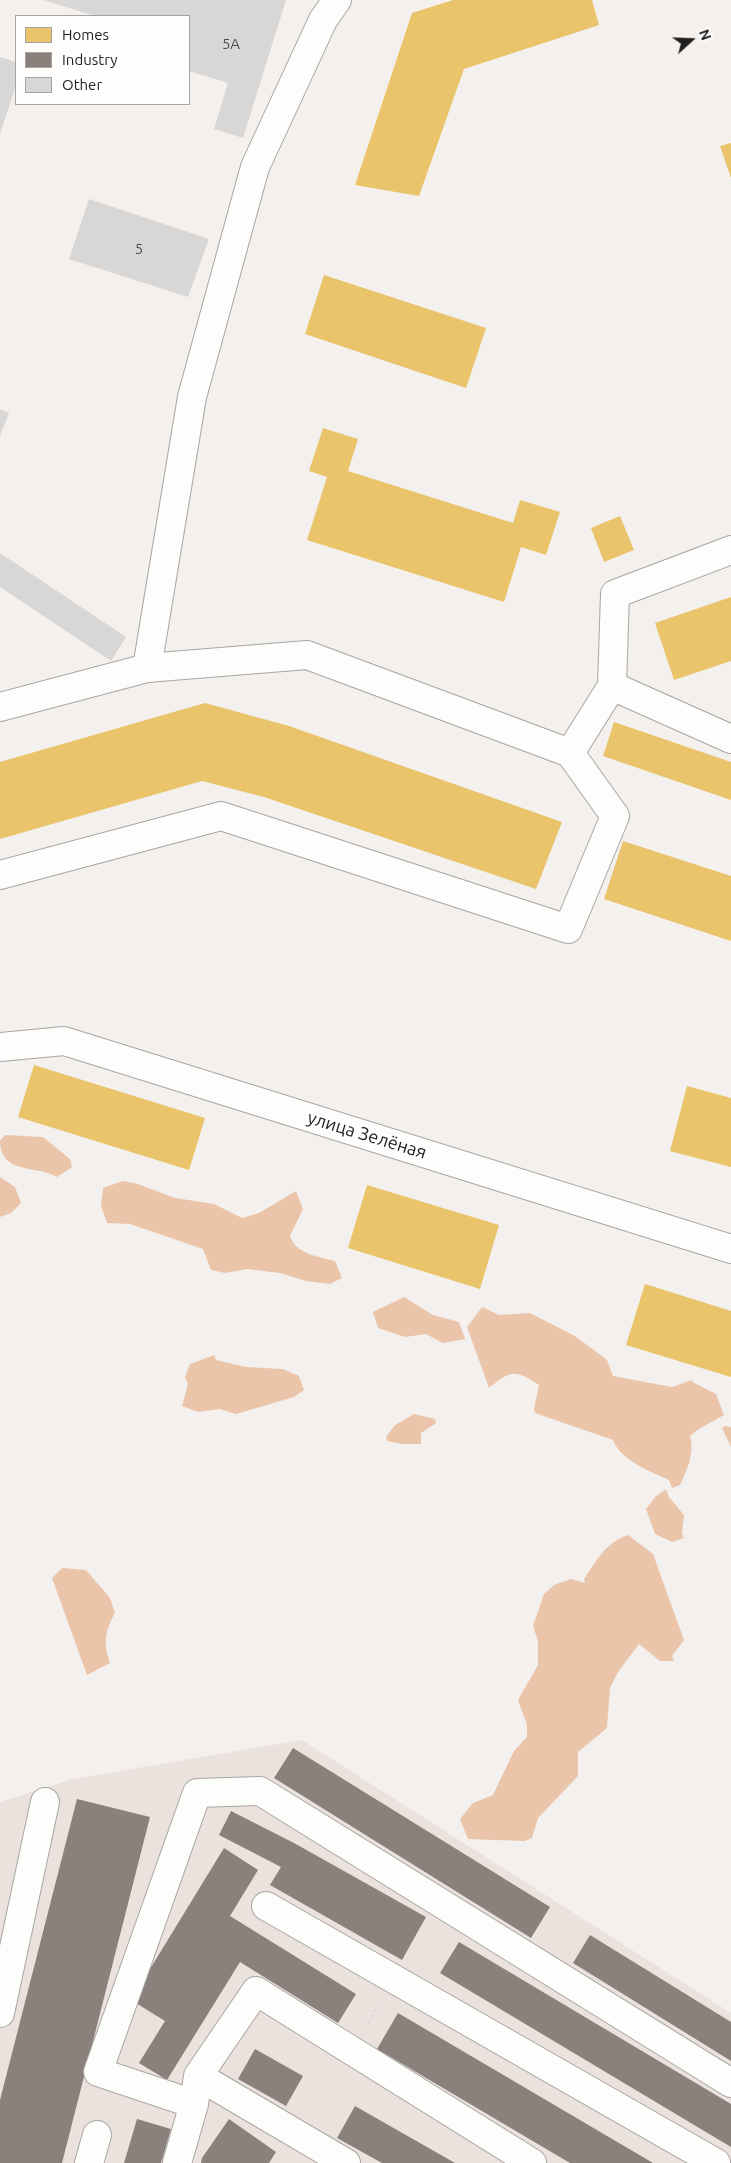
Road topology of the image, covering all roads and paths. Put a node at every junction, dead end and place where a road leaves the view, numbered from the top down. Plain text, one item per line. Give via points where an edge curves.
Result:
1 (337, 0) edge
2 (731, 550) edge
3 (147, 668) junction
4 (612, 686) junction
5 (0, 707) edge
6 (731, 739) edge
7 (570, 753) junction
8 (0, 875) edge
9 (0, 1047) edge
10 (731, 1249) edge
11 (45, 1802) dead end
12 (266, 1906) dead end
13 (394, 1979) junction
14 (0, 2013) edge
15 (351, 2052) junction
16 (198, 2076) junction
17 (731, 2083) edge
18 (194, 2104) junction
19 (97, 2135) dead end
20 (89, 2163) edge
21 (177, 2163) edge
22 (346, 2163) edge
23 (532, 2163) edge
24 (716, 2163) edge

1 - 3 street via 323,20 255,167 192,397
2 - 4 street via 615,594
3 - 5 street
3 - 7 street via 306,655
4 - 6 street
4 - 7 street
7 - 8 street via 615,816 568,929 221,816
9 - 10 street, улица Зелёная via 64,1041
11 - 14 street
12 - 13 street
13 - 15 path
13 - 24 street
15 - 16 street via 256,1991
15 - 23 street
16 - 18 street
16 - 22 street
17 - 18 street via 260,1791 197,1792 98,2072
18 - 21 street
19 - 20 street

